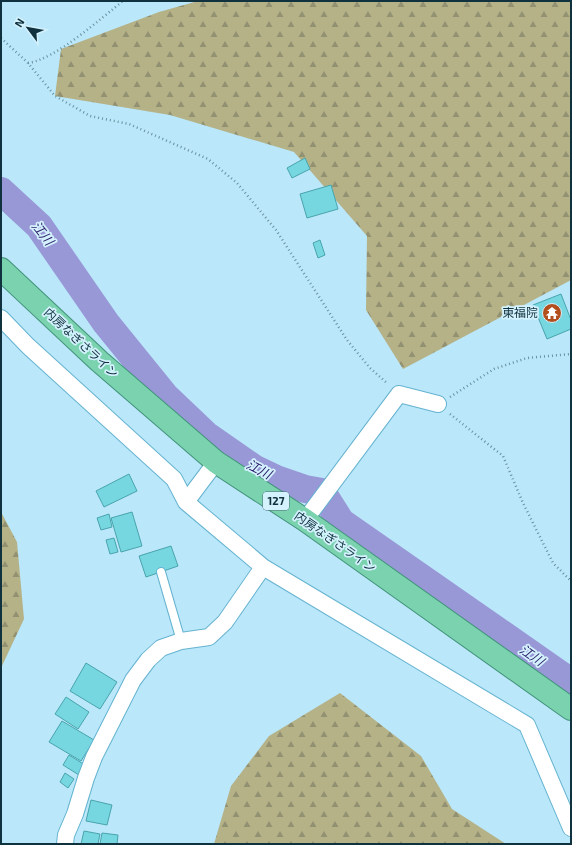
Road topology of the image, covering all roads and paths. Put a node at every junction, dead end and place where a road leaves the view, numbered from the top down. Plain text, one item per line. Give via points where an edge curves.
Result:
1 (123, 1) edge
2 (1, 38) edge
3 (28, 63) junction
4 (1, 269) edge
5 (1, 318) edge
6 (571, 354) edge
7 (399, 394) junction
8 (438, 404) junction
9 (216, 462) junction
10 (186, 502) junction
11 (305, 520) junction
12 (263, 567) junction
13 (160, 572) dead end
14 (571, 581) edge
15 (181, 641) junction
16 (571, 709) edge
17 (571, 828) edge
18 (65, 844) edge

1 - 3 path via 51,54
2 - 3 path
3 - 7 path via 55,96 90,116 129,124 208,159 237,183 276,230 347,340 370,368
4 - 9 highway, 内房なぎさライン / 127 via 99,361
5 - 10 street via 28,346 174,479
6 - 8 path via 527,358 494,369
7 - 8 street
7 - 11 street
8 - 14 path via 503,456 553,562
9 - 10 street
9 - 11 highway, 内房なぎさライン / 127
10 - 12 street
11 - 16 highway, 内房なぎさライン / 127
12 - 15 street via 224,622 209,637
12 - 17 street via 527,725
13 - 15 lane
15 - 18 street via 161,648 133,680 94,757

